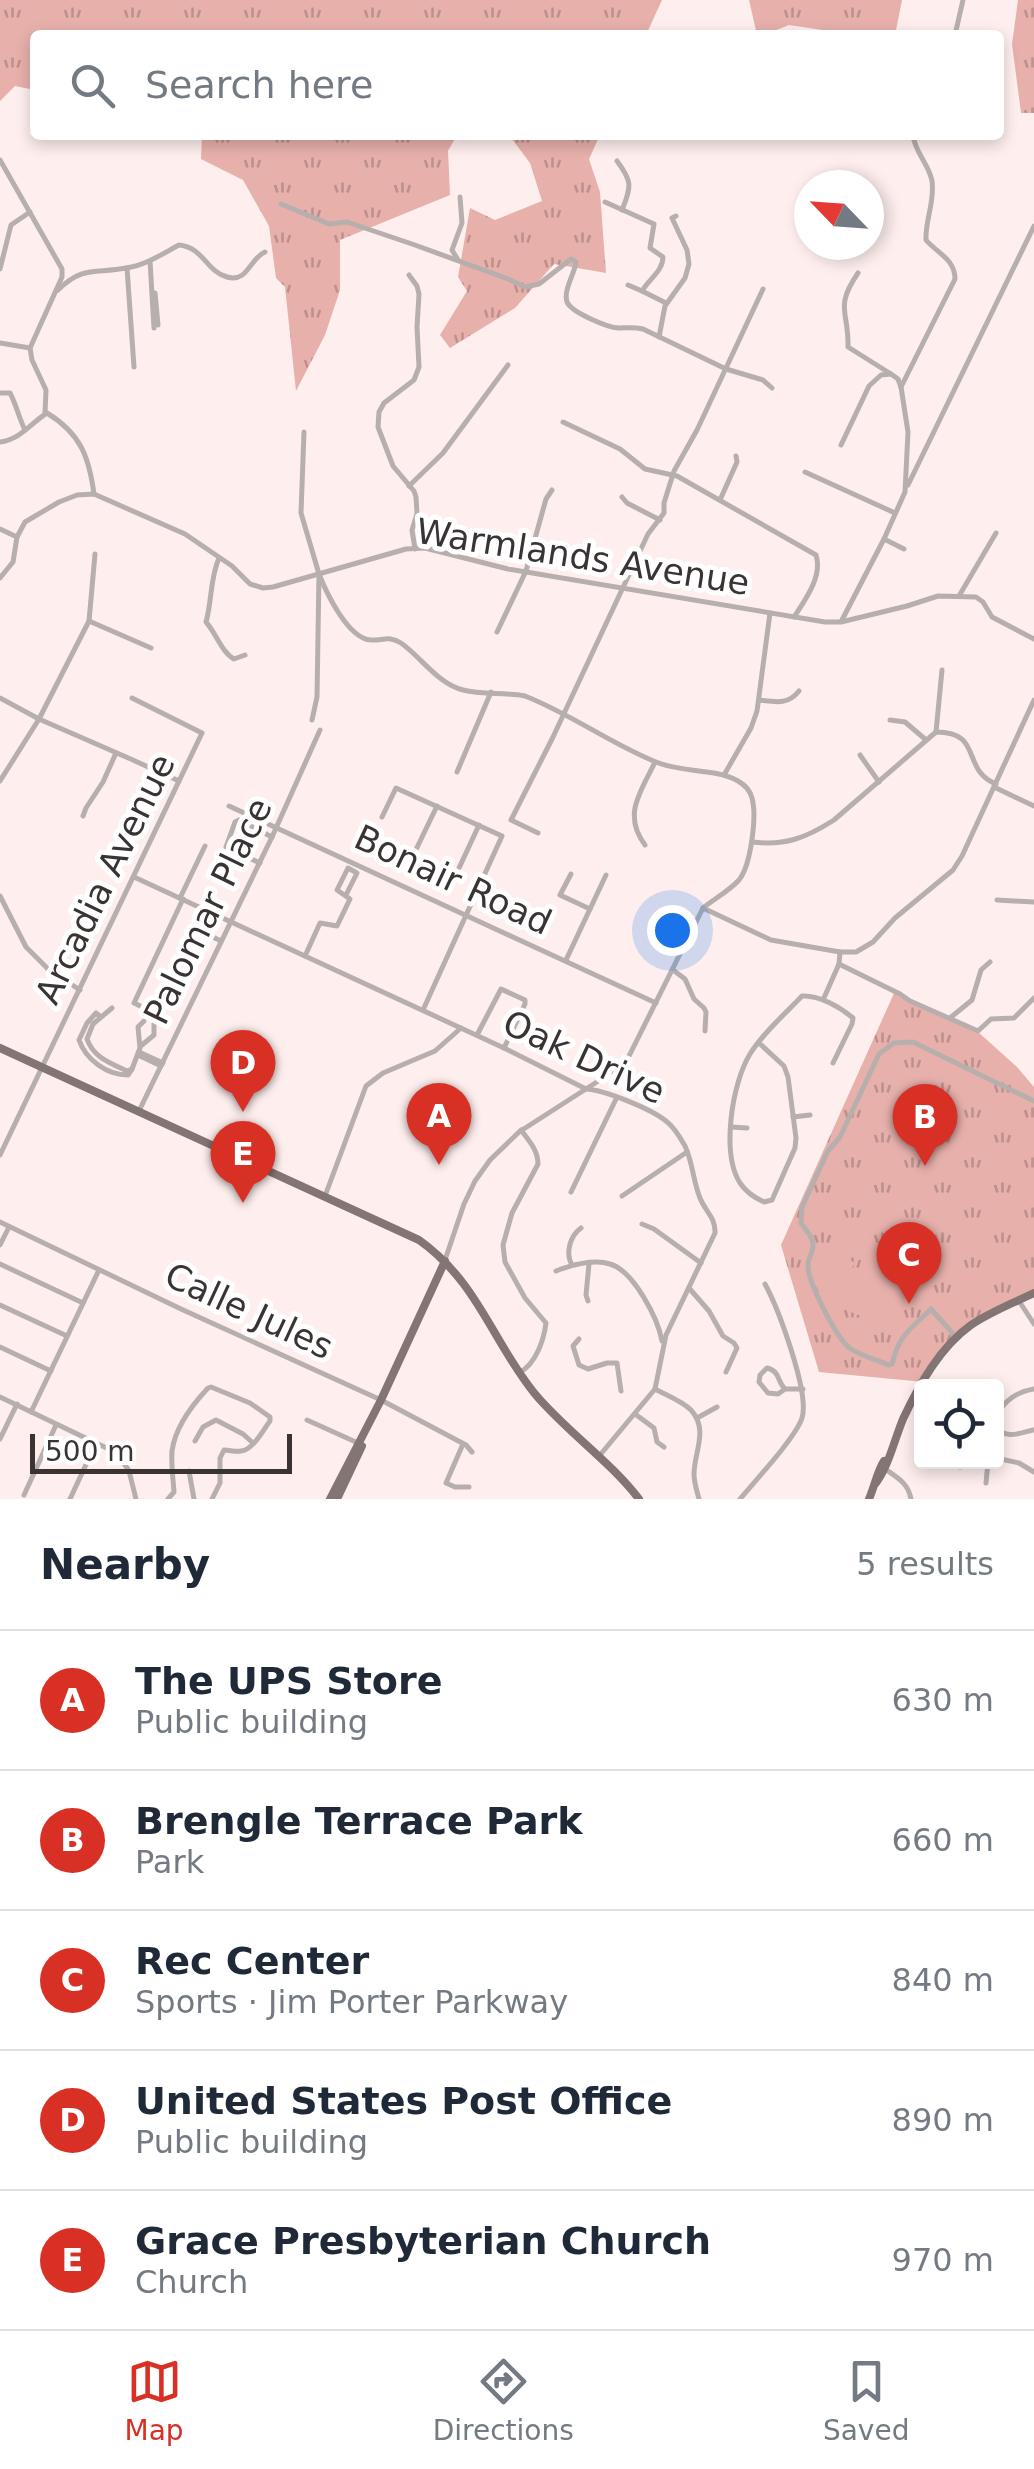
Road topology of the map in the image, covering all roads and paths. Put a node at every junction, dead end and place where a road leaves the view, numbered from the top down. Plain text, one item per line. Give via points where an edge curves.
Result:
1 (963, 0) edge
2 (956, 30) edge
3 (914, 140) edge
4 (0, 160) edge
5 (616, 161) dead end
6 (460, 197) dead end
7 (605, 202) dead end
8 (281, 204) dead end
9 (622, 210) junction
10 (30, 212) junction
11 (676, 216) dead end
12 (1034, 226) edge
13 (265, 252) dead end
14 (150, 261) junction
15 (461, 262) junction
16 (126, 268) junction
17 (0, 269) edge
18 (858, 273) dead end
19 (408, 274) dead end
20 (628, 285) dead end
21 (764, 289) dead end
22 (642, 291) junction
23 (53, 296) junction
24 (666, 303) junction
25 (156, 326) dead end
26 (659, 337) junction
27 (0, 343) edge
28 (30, 348) junction
29 (508, 365) dead end
30 (134, 368) dead end
31 (726, 369) junction
32 (891, 374) junction
33 (900, 386) junction
34 (772, 388) dead end
35 (0, 392) edge
36 (45, 413) junction
37 (562, 422) dead end
38 (25, 430) junction
39 (304, 432) dead end
40 (0, 442) edge
41 (841, 445) dead end
42 (736, 456) dead end
43 (806, 472) dead end
44 (673, 474) junction
45 (409, 486) junction
46 (552, 490) dead end
47 (905, 492) junction
48 (94, 494) junction
49 (622, 497) dead end
50 (720, 500) junction
51 (896, 513) junction
52 (660, 520) junction
53 (0, 529) edge
54 (996, 533) dead end
55 (18, 537) junction
56 (884, 538) junction
57 (415, 548) junction
58 (904, 548) dead end
59 (95, 554) dead end
60 (219, 558) junction
61 (526, 572) junction
62 (319, 574) junction
63 (0, 578) edge
64 (623, 588) junction
65 (959, 596) junction
66 (770, 613) junction
67 (794, 617) junction
68 (88, 621) junction
69 (841, 622) junction
70 (497, 632) dead end
71 (1034, 639) edge
72 (152, 648) dead end
73 (245, 654) dead end
74 (942, 670) dead end
75 (800, 691) dead end
76 (492, 692) junction
77 (0, 698) edge
78 (132, 698) dead end
79 (760, 700) junction
80 (1034, 700) edge
81 (563, 715) junction
82 (38, 720) junction
83 (312, 720) dead end
84 (890, 720) dead end
85 (320, 730) dead end
86 (936, 732) junction
87 (925, 739) junction
88 (116, 753) junction
89 (860, 755) dead end
90 (655, 762) junction
91 (457, 772) dead end
92 (724, 775) junction
93 (178, 781) junction
94 (0, 782) edge
95 (878, 782) junction
96 (995, 786) junction
97 (228, 806) dead end
98 (436, 806) junction
99 (1034, 806) edge
100 (83, 816) dead end
101 (382, 817) dead end
102 (479, 826) junction
103 (276, 828) junction
104 (538, 833) dead end
105 (272, 837) junction
106 (752, 842) junction
107 (645, 845) dead end
108 (204, 846) dead end
109 (411, 860) dead end
110 (260, 863) junction
111 (571, 874) dead end
112 (606, 875) dead end
113 (134, 876) junction
114 (452, 881) dead end
115 (346, 895) junction
116 (0, 896) edge
117 (181, 898) junction
118 (997, 900) dead end
119 (1034, 902) edge
120 (702, 908) junction
121 (590, 909) junction
122 (468, 914) junction
123 (204, 918) dead end
124 (230, 921) junction
125 (198, 930) junction
126 (221, 941) junction
127 (840, 952) junction
128 (305, 956) junction
129 (566, 960) junction
130 (990, 962) dead end
131 (839, 964) junction
132 (673, 970) junction
133 (80, 990) junction
134 (1034, 998) edge
135 (823, 1000) junction
136 (656, 1003) junction
137 (112, 1008) dead end
138 (423, 1010) junction
139 (950, 1018) junction
140 (144, 1021) dead end
141 (154, 1024) dead end
142 (461, 1028) junction
143 (705, 1030) dead end
144 (477, 1036) junction
145 (759, 1042) junction
146 (0, 1048) edge
147 (504, 1048) junction
148 (139, 1052) junction
149 (833, 1063) dead end
150 (162, 1064) junction
151 (42, 1068) junction
152 (574, 1082) junction
153 (586, 1088) junction
154 (616, 1097) junction
155 (566, 1100) junction
156 (1034, 1101) edge
157 (139, 1112) junction
158 (810, 1115) dead end
159 (793, 1116) junction
160 (731, 1126) junction
161 (747, 1128) dead end
162 (521, 1130) junction
163 (687, 1152) junction
164 (0, 1155) edge
165 (571, 1192) dead end
166 (325, 1196) junction
167 (622, 1196) dead end
168 (0, 1222) edge
169 (642, 1224) dead end
170 (9, 1226) junction
171 (581, 1228) dead end
172 (0, 1245) edge
173 (445, 1260) junction
174 (701, 1263) junction
175 (0, 1264) edge
176 (588, 1264) junction
177 (572, 1265) junction
178 (100, 1269) junction
179 (556, 1271) dead end
180 (765, 1284) dead end
181 (689, 1288) junction
182 (1034, 1293) edge
183 (588, 1301) dead end
184 (1019, 1301) junction
185 (84, 1303) junction
186 (0, 1305) edge
187 (1034, 1324) edge
188 (68, 1336) junction
189 (956, 1337) junction
190 (579, 1339) dead end
191 (734, 1343) junction
192 (662, 1344) junction
193 (745, 1344) dead end
194 (0, 1346) edge
195 (50, 1371) junction
196 (519, 1372) junction
197 (726, 1372) dead end
198 (785, 1389) junction
199 (803, 1389) junction
200 (1034, 1389) edge
201 (655, 1390) junction
202 (621, 1391) dead end
203 (0, 1396) edge
204 (381, 1400) junction
205 (17, 1404) junction
206 (1004, 1404) edge
207 (717, 1407) dead end
208 (31, 1412) junction
209 (635, 1414) junction
210 (696, 1418) junction
211 (307, 1420) dead end
212 (57, 1424) junction
213 (1033, 1430) edge
214 (1004, 1433) edge
215 (0, 1439) edge
216 (195, 1441) dead end
217 (96, 1442) junction
218 (253, 1443) junction
219 (358, 1443) junction
220 (463, 1444) junction
221 (664, 1447) dead end
222 (472, 1452) dead end
223 (598, 1457) junction
224 (1004, 1460) edge
225 (883, 1468) junction
226 (987, 1469) edge
227 (189, 1472) dead end
228 (1034, 1472) edge
229 (986, 1483) dead end
230 (469, 1487) dead end
231 (24, 1495) dead end
232 (70, 1499) edge
233 (136, 1499) edge
234 (168, 1499) edge
235 (194, 1499) edge
236 (212, 1499) edge
237 (334, 1499) edge
238 (639, 1499) edge
239 (699, 1499) edge
240 (740, 1499) edge
241 (869, 1499) edge
242 (911, 1499) edge

1 - 2 street
3 - 33 street via 932,179 926,240 951,262 956,279
4 - 10 street
5 - 9 street via 630,183
6 - 15 street via 462,224 452,250
7 - 9 street
8 - 15 street
9 - 22 street via 654,224 650,248 663,257
10 - 17 street via 11,225
10 - 23 street via 62,269
11 - 24 street via 689,264
12 - 47 street
13 - 14 street via 238,278 222,275 184,245
14 - 16 street
14 - 25 street
15 - 26 street via 531,288 572,260 577,266 570,306 615,328 636,327
16 - 23 street via 78,274
16 - 30 street
18 - 32 street via 843,300 848,347
19 - 45 street via 419,294 419,367 414,380 384,403 378,427 392,466
20 - 22 street
21 - 31 street
22 - 24 street
23 - 28 street
24 - 26 street
26 - 31 street
27 - 28 street
28 - 36 street via 46,390
29 - 45 street via 443,453
31 - 34 street
31 - 44 street
32 - 33 street
32 - 41 street via 880,374 869,386
33 - 47 street via 908,432
35 - 38 street via 12,396
36 - 38 street
36 - 48 street via 81,445
37 - 44 street via 620,449 644,469
38 - 40 street
39 - 62 street via 302,513
42 - 50 street
43 - 51 street
44 - 50 street
44 - 52 street
45 - 57 street via 417,506
46 - 61 street
47 - 51 street
48 - 55 street via 43,510 25,522
48 - 60 street, Warmlands Avenue via 185,534
49 - 52 street
50 - 67 street via 816,555 817,572
51 - 56 street
52 - 64 street
53 - 55 street
54 - 65 street
55 - 63 street via 13,562
56 - 58 street
56 - 69 street
57 - 61 street, Warmlands Avenue
57 - 62 street, Warmlands Avenue
59 - 68 street
60 - 62 street, Warmlands Avenue via 262,588
60 - 73 street via 206,622 228,656
61 - 64 street, Warmlands Avenue
61 - 70 street
62 - 76 street via 335,608 362,638 392,638 448,684
62 - 83 street
64 - 66 street, Warmlands Avenue
64 - 81 street
65 - 69 street, Warmlands Avenue
65 - 71 street via 983,602 992,617
66 - 67 street, Warmlands Avenue
66 - 79 street
67 - 69 street, Warmlands Avenue
68 - 72 street
68 - 82 street
74 - 86 street
75 - 79 street via 786,702
76 - 81 street via 526,696
76 - 91 street
77 - 82 street
78 - 93 street, Arcadia Avenue via 202,733
79 - 92 street
80 - 96 street
81 - 90 street
81 - 104 street via 511,820
82 - 88 street
82 - 94 street
84 - 87 street via 905,722
85 - 103 street, Palomar Place
86 - 87 street
86 - 96 street via 964,739 978,773
87 - 95 street
88 - 93 street
88 - 100 street
89 - 95 street
90 - 92 street
90 - 107 street via 635,807 635,830
92 - 106 street via 749,790
93 - 113 street, Arcadia Avenue
95 - 106 street via 818,830 786,843
96 - 99 street
96 - 127 street via 952,870 866,947
97 - 103 street, Bonair Road
98 - 101 street via 396,788
98 - 102 street
98 - 109 street
102 - 114 street
102 - 122 street via 502,836
103 - 105 street, Palomar Place
103 - 122 street, Bonair Road
105 - 110 street, Palomar Place
105 - 110 street via 235,822 226,847
106 - 120 street via 738,880
108 - 117 street
110 - 124 street, Palomar Place
111 - 121 street via 560,894
112 - 121 street
113 - 117 street, Oak Drive
113 - 133 street, Arcadia Avenue
115 - 115 street via 337,890 348,868 357,873
115 - 128 street via 337,926 320,923
116 - 133 street via 26,948
117 - 124 street, Oak Drive
117 - 125 street via 134,1003 157,1014
118 - 119 street
120 - 127 street via 771,940
120 - 132 street
121 - 129 street
122 - 129 street, Bonair Road
122 - 138 street
123 - 125 street
124 - 126 street, Palomar Place
124 - 128 street, Oak Drive
125 - 126 street
126 - 150 street, Palomar Place
127 - 131 street
128 - 138 street, Oak Drive
129 - 136 street, Bonair Road
130 - 139 street via 972,1000
131 - 135 street
131 - 139 street
132 - 136 street
132 - 143 street via 704,1008
133 - 151 street, Arcadia Avenue
134 - 139 street via 1014,1018 991,1020 978,1031
135 - 145 street via 802,996
135 - 149 street via 852,1018
136 - 153 street via 625,1061
137 - 148 street via 87,1023 80,1040 84,1053 123,1076
138 - 142 street, Oak Drive
140 - 148 street
141 - 148 street via 154,1035
142 - 144 street, Oak Drive
142 - 166 street via 435,1051 366,1086
144 - 147 street, Oak Drive
144 - 147 street via 502,990 525,1000
145 - 159 street via 784,1066
145 - 160 street via 744,1066
146 - 151 main road
147 - 152 street, Oak Drive
148 - 150 street
150 - 157 street, Palomar Place
151 - 157 main road
151 - 164 street, Arcadia Avenue
152 - 153 street, Oak Drive
152 - 155 street
153 - 154 street, Oak Drive
153 - 155 street
154 - 163 street, Oak Drive via 666,1121
154 - 165 street
155 - 162 street
156 - 189 street via 912,1042 894,1043 879,1054 802,1207 800,1224 814,1244 812,1288 848,1348 892,1364 905,1332 931,1310
157 - 166 main road
158 - 159 street
159 - 160 street via 795,1148 772,1200 764,1202 738,1178
160 - 161 street
162 - 173 street via 475,1182
162 - 196 street via 538,1164 502,1245 518,1285 546,1322 534,1360
163 - 167 street
163 - 174 street, Oak Drive via 716,1226
166 - 173 main road via 411,1236
168 - 170 street, Calle Jules
169 - 174 street
170 - 172 street
170 - 178 street, Calle Jules
171 - 177 street via 570,1242
173 - 196 main road
173 - 204 main road
174 - 181 street, Oak Drive
175 - 185 street
176 - 177 street
176 - 183 street
176 - 192 street via 610,1264 629,1279 653,1314
177 - 179 street
178 - 185 street
178 - 204 street, Calle Jules
180 - 199 street
181 - 191 street
181 - 192 street, Oak Drive
182 - 184 main road
184 - 187 street
184 - 189 main road
185 - 188 street
186 - 188 street
188 - 195 street
189 - 225 main road via 906,1412
190 - 202 street via 573,1346 578,1365 617,1363
191 - 193 street
191 - 197 street
192 - 201 street, Oak Drive
194 - 195 street
195 - 208 street
196 - 223 main road
198 - 198 street via 770,1368 760,1376 768,1393
198 - 199 street
199 - 240 street via 795,1431
200 - 206 street
201 - 209 street
201 - 210 street
203 - 205 street
204 - 219 main road
204 - 220 street, Calle Jules
204 - 237 main road
205 - 208 street
205 - 215 street
207 - 210 street
208 - 212 street
209 - 221 street via 654,1428
209 - 223 street
210 - 239 street
211 - 219 street
212 - 217 street
212 - 231 street
213 - 214 street
216 - 218 street via 216,1420
217 - 232 street
217 - 233 street via 125,1461
218 - 234 street via 268,1414 208,1388 173,1445 174,1492
218 - 236 street via 240,1452 224,1450
219 - 237 main road
220 - 222 street, Calle Jules
220 - 230 street via 446,1483
223 - 238 main road
224 - 228 street
225 - 241 main road
225 - 242 street via 902,1480
226 - 229 street
227 - 235 street

